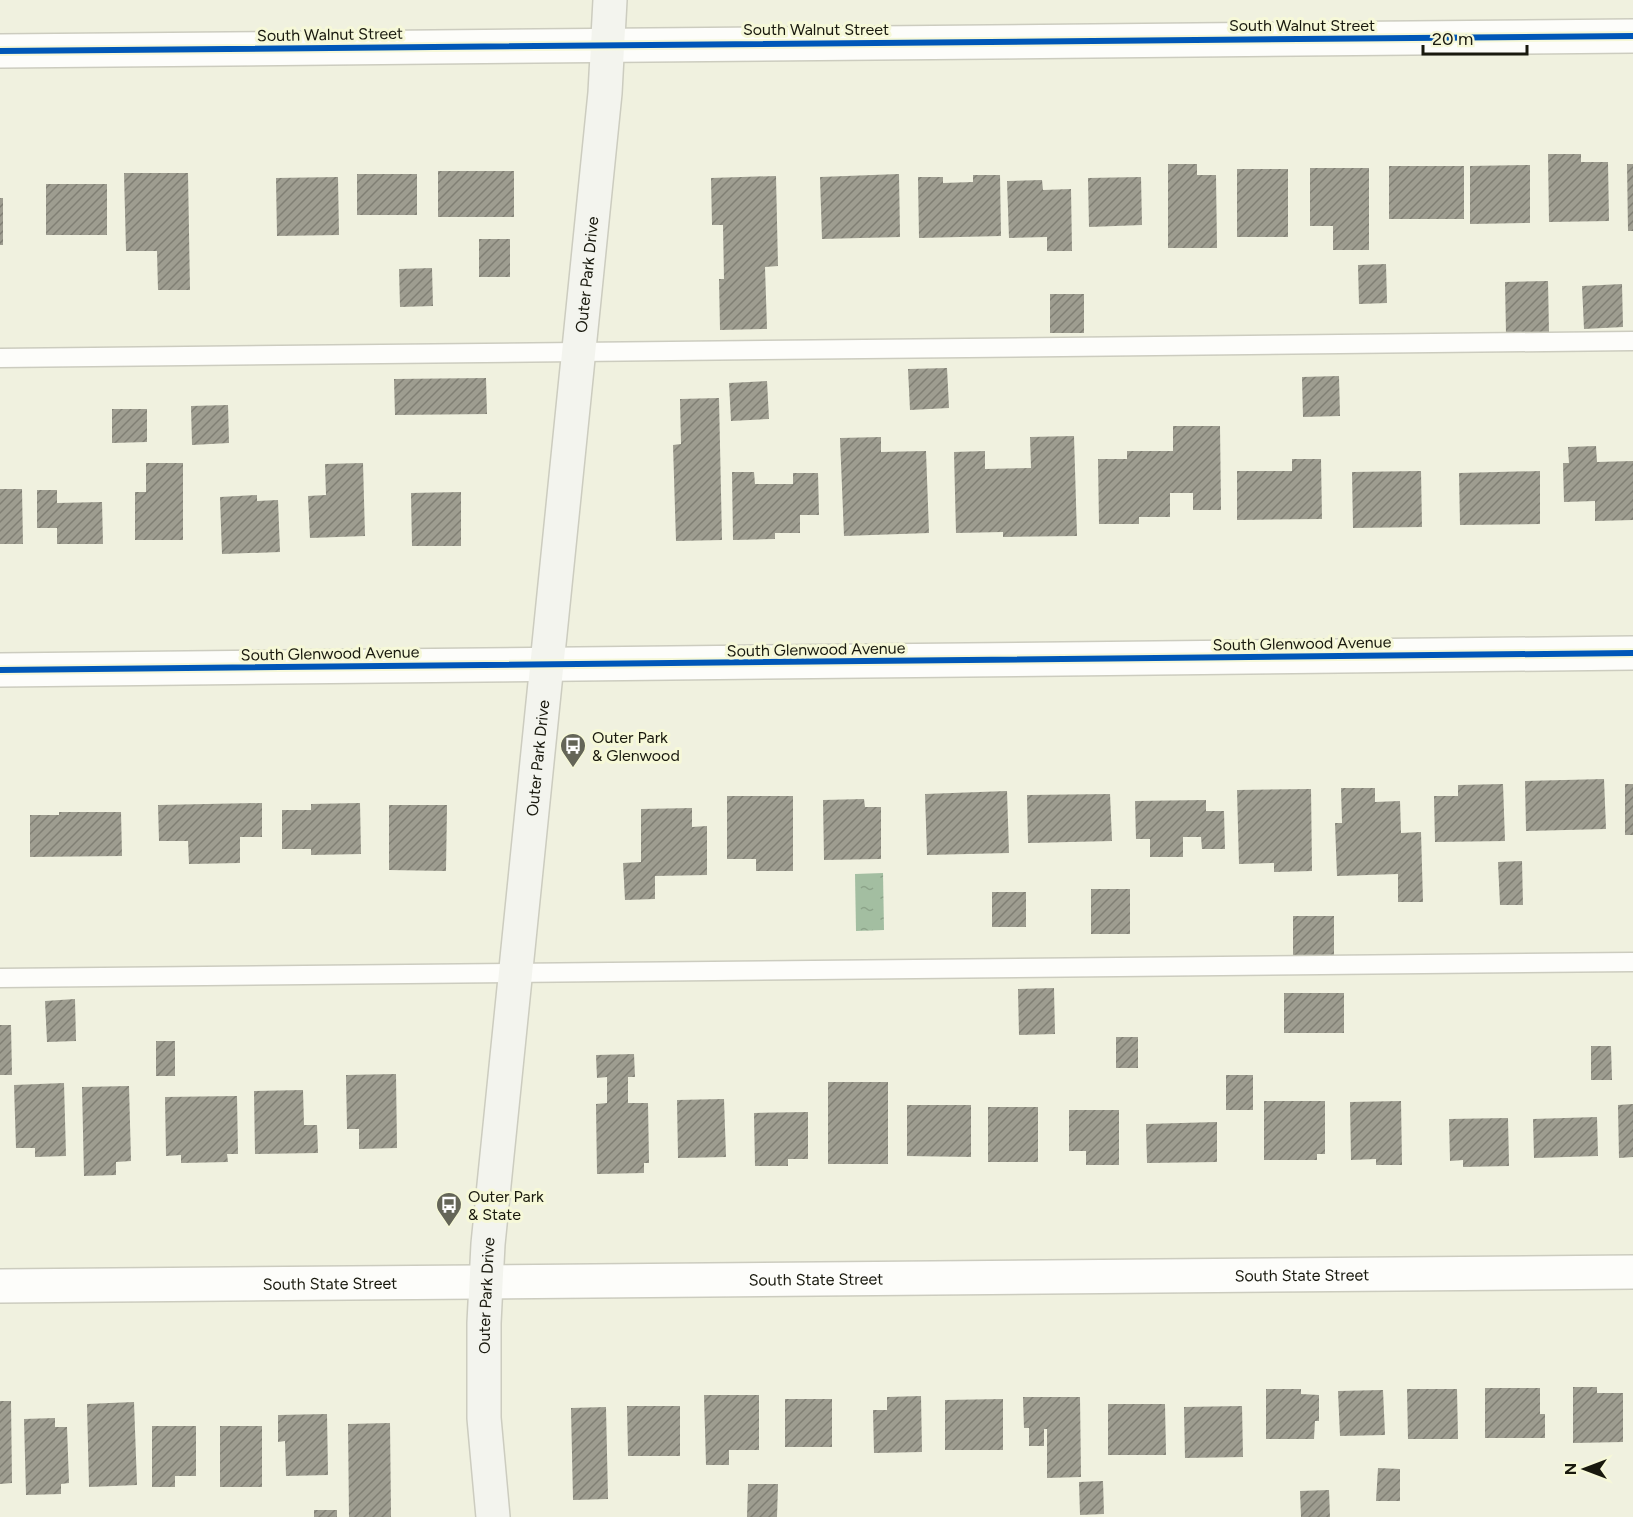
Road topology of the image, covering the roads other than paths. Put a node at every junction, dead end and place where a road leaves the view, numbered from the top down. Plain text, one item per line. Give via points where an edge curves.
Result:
1 (610, 0) edge
2 (1633, 36) edge
3 (608, 44) junction
4 (0, 51) edge
5 (1633, 341) edge
6 (579, 352) junction
7 (0, 358) edge
8 (1633, 653) edge
9 (548, 665) junction
10 (0, 670) edge
11 (1633, 962) edge
12 (517, 974) junction
13 (0, 978) edge
14 (1633, 1272) edge
15 (487, 1281) junction
16 (0, 1286) edge
17 (493, 1517) edge

1 - 3 street, Outer Park Drive
2 - 3 street, South Walnut Street
3 - 4 street, South Walnut Street
3 - 6 street, Outer Park Drive
5 - 6 lane
6 - 7 lane
6 - 9 street, Outer Park Drive
8 - 9 street, South Glenwood Avenue
9 - 10 street, South Glenwood Avenue
9 - 12 street, Outer Park Drive
11 - 12 lane
12 - 13 lane
12 - 15 street, Outer Park Drive
14 - 15 street, South State Street
15 - 16 street, South State Street
15 - 17 street, Outer Park Drive via 484,1418

